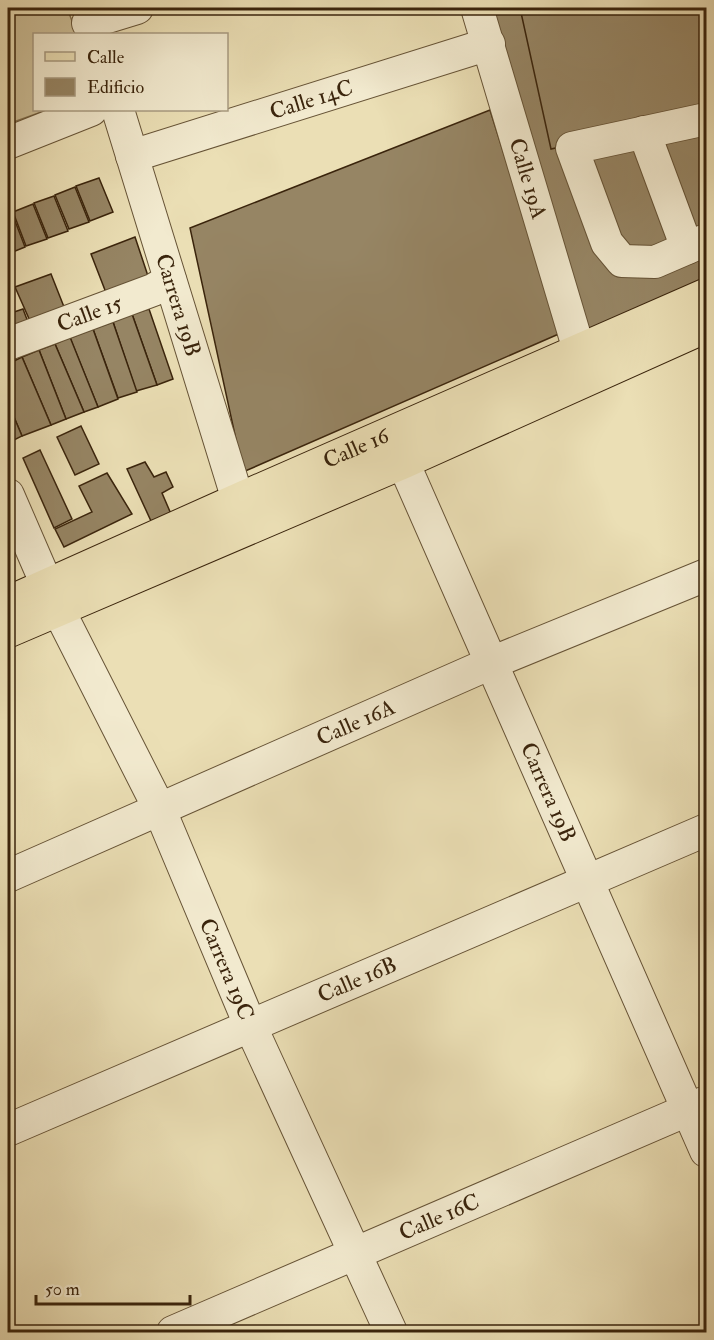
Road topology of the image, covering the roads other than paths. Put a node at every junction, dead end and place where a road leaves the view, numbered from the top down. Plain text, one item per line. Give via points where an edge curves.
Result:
1 (137, 8) edge
2 (477, 8) edge
3 (87, 22) edge
4 (489, 44) junction
5 (88, 111) edge
6 (118, 111) edge
7 (704, 126) edge
8 (644, 132) junction
9 (8, 143) edge
10 (572, 148) junction
11 (132, 156) junction
12 (522, 158) junction
13 (697, 244) edge
14 (170, 280) junction
15 (706, 295) edge
16 (706, 326) edge
17 (8, 345) edge
18 (579, 350) junction
19 (397, 448) junction
20 (8, 495) edge
21 (238, 500) junction
22 (706, 575) edge
23 (52, 597) junction
24 (8, 603) edge
25 (8, 631) edge
26 (491, 663) junction
27 (159, 808) junction
28 (706, 830) edge
29 (8, 876) edge
30 (587, 880) junction
31 (250, 1025) junction
32 (697, 1106) edge
33 (8, 1130) edge
34 (706, 1151) edge
35 (356, 1255) junction
36 (173, 1332) edge
37 (391, 1332) edge

1 - 3 street
2 - 4 street, Calle 19A
4 - 11 street, Calle 14C
4 - 12 street, Calle 19A
5 - 9 street
6 - 11 street, Carrera 19B
7 - 8 street
8 - 10 street
8 - 13 street
10 - 12 street
10 - 13 street via 607,243 622,261 655,262
11 - 14 street, Carrera 19B
12 - 18 street, Calle 19A
14 - 17 street, Calle 15
14 - 21 street, Carrera 19B
15 - 18 main road, Calle 16
16 - 19 main road, Calle 16
18 - 19 main road, Calle 16
19 - 21 main road, Calle 16
19 - 23 main road, Calle 16
19 - 26 street, Carrera 19B
20 - 23 street, Carrera 19C
21 - 23 main road, Calle 16
22 - 26 street, Calle 16A
23 - 24 main road, Calle 16
23 - 25 main road, Calle 16
23 - 27 street, Carrera 19C
26 - 27 street, Calle 16A
26 - 30 street, Carrera 19B
27 - 29 street, Calle 16A
27 - 31 street, Carrera 19C
28 - 30 street, Calle 16B
30 - 31 street, Calle 16B
30 - 32 street, Carrera 19B
31 - 33 street, Calle 16B
31 - 35 street, Carrera 19C
32 - 34 street, Carrera 19B
32 - 35 street, Calle 16C
35 - 36 street, Calle 16C
35 - 37 street, Carrera 19C

